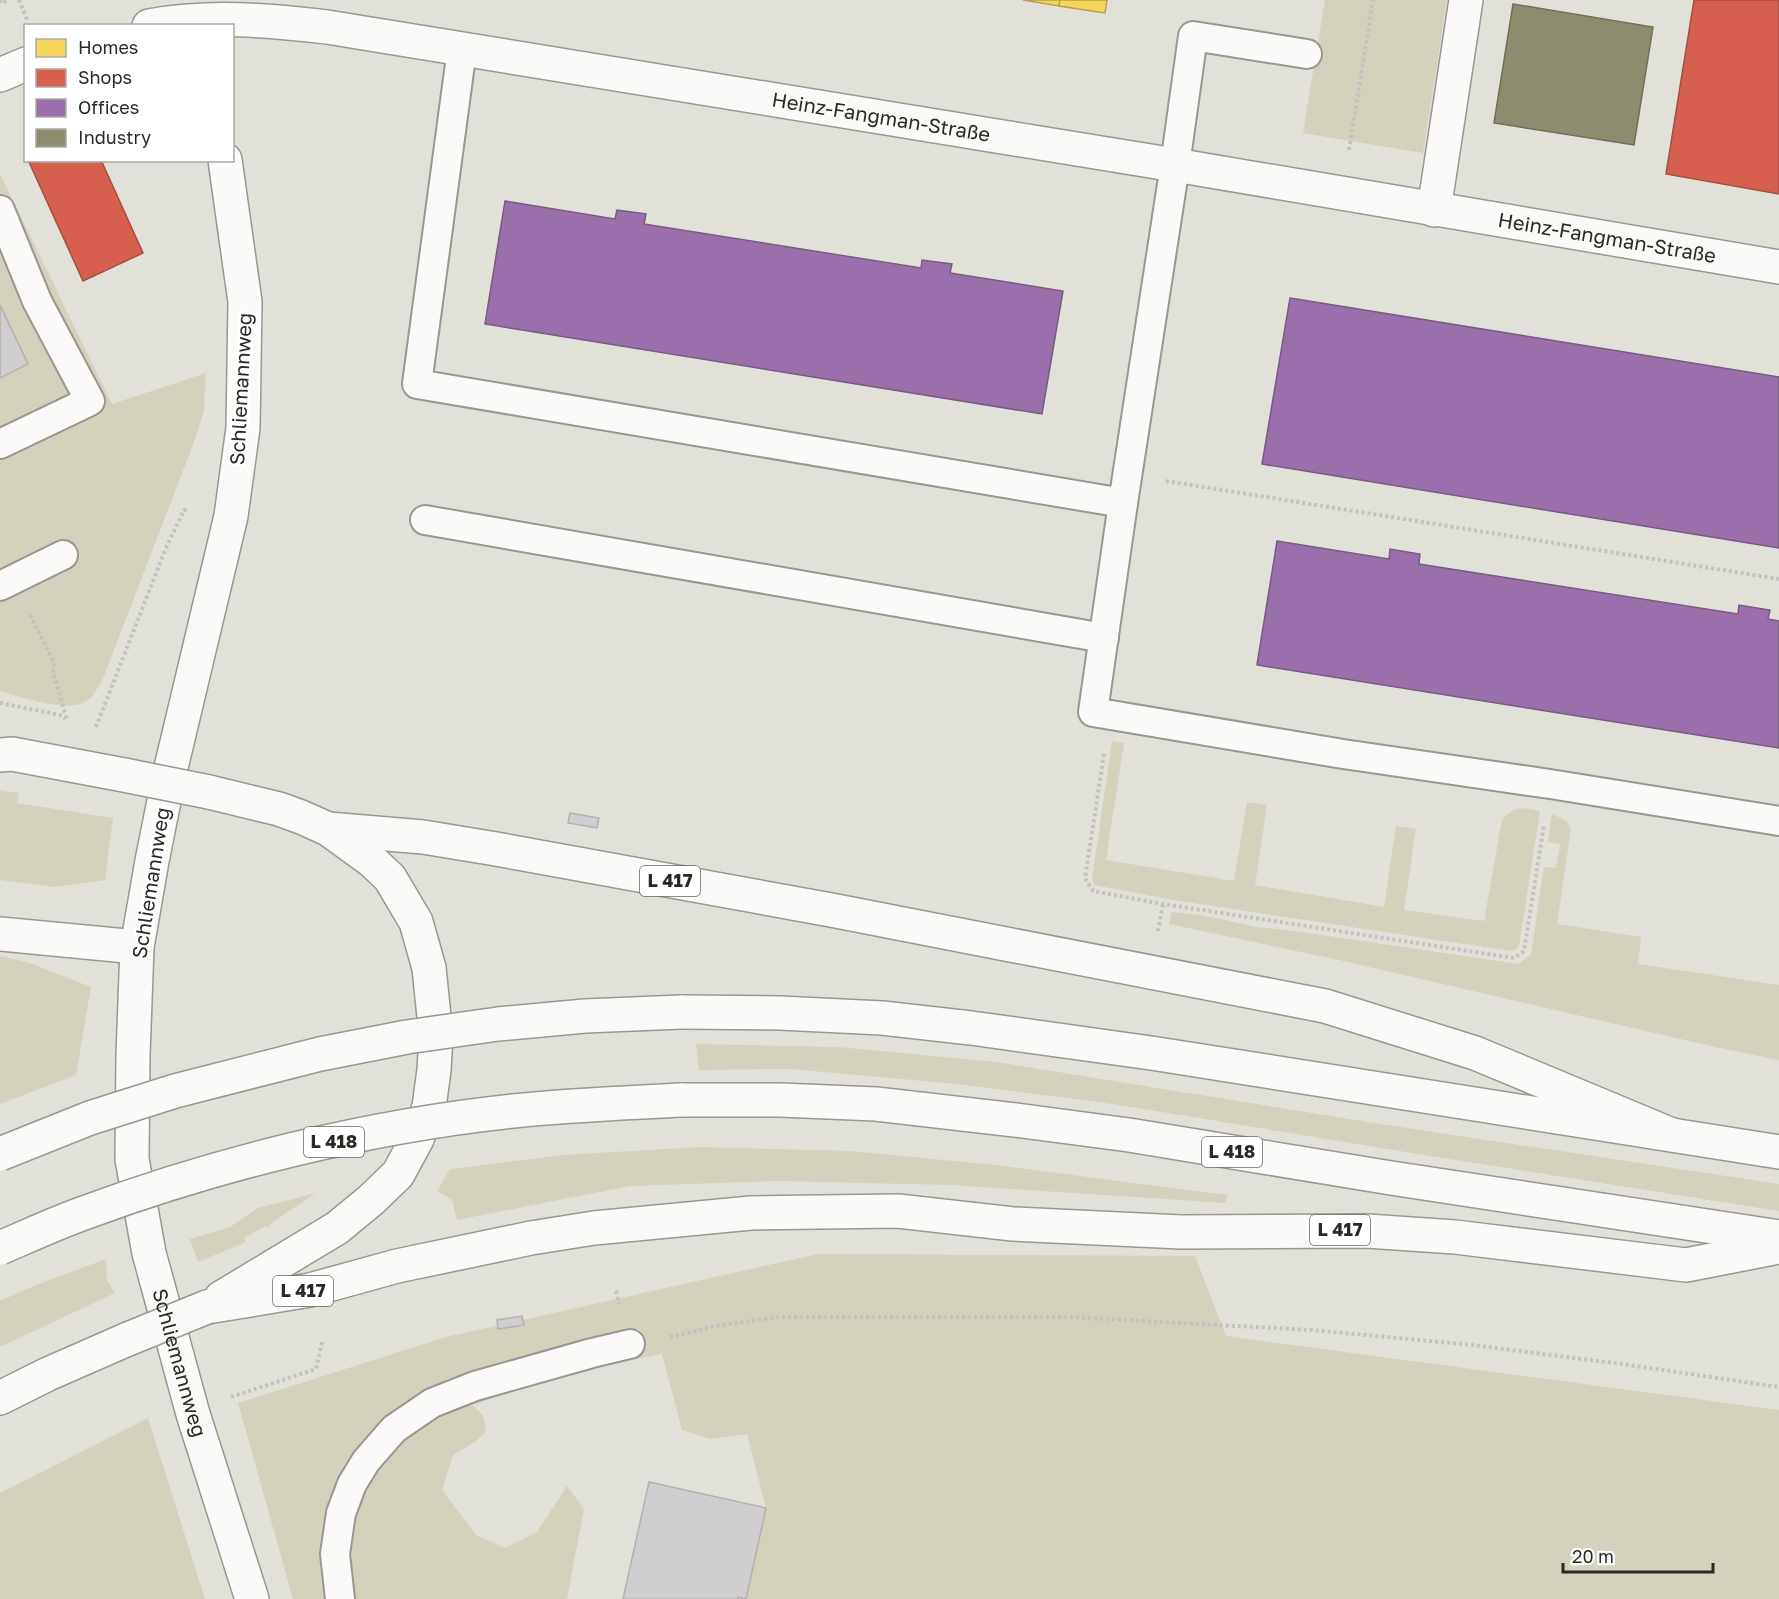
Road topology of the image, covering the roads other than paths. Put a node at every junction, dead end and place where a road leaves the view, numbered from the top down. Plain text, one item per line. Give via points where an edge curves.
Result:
1 (1466, 0) edge
2 (329, 14) edge
3 (206, 23) edge
4 (187, 24) edge
5 (462, 49) junction
6 (1307, 54) dead end
7 (24, 65) edge
8 (0, 75) edge
9 (225, 162) edge
10 (1175, 165) junction
11 (0, 210) edge
12 (1434, 210) junction
13 (1779, 267) edge
14 (0, 444) edge
15 (1123, 503) junction
16 (425, 520) dead end
17 (63, 555) dead end
18 (6, 583) edge
19 (1104, 638) junction
20 (0, 755) edge
21 (1779, 821) edge
22 (328, 830) junction
23 (0, 934) edge
24 (137, 947) junction
25 (1672, 1135) junction
26 (1779, 1152) edge
27 (0, 1154) edge
28 (1779, 1237) edge
29 (1779, 1247) edge
30 (0, 1248) edge
31 (207, 1307) junction
32 (630, 1344) road end
33 (0, 1398) edge
34 (252, 1599) edge
35 (340, 1599) edge

1 - 12 main road
2 - 3 main road
2 - 5 main road, Heinz-Fangman-Straße
3 - 4 main road
5 - 10 main road, Heinz-Fangman-Straße
5 - 15 lane via 417,384
6 - 10 lane via 1193,36
7 - 8 main road
9 - 24 main road, Schliemannweg via 245,302 243,428 231,516 169,776
10 - 12 main road, Heinz-Fangman-Straße
10 - 15 lane
11 - 14 lane via 37,301 90,401
12 - 13 main road, Heinz-Fangman-Straße
15 - 19 lane
16 - 19 lane
17 - 18 lane
19 - 21 lane via 1093,712
20 - 22 main road, L 417, bridge via 12,754 209,792 279,809
22 - 25 main road, L 417 via 423,837 496,849 1325,1006 1475,1053
22 - 31 main road, L 417 via 390,878 416,922 429,968 436,1036 429,1107 398,1174 371,1200 337,1228
23 - 24 main road
24 - 34 main road, Schliemannweg via 132,1159 144,1229 193,1414
25 - 26 main road, L 417
25 - 27 main road, bridge via 971,1028 882,1018 681,1012 498,1024 320,1054 154,1098 90,1118
28 - 30 main road, L 418, bridge via 1015,1120 876,1104 681,1100 513,1111 420,1124 311,1146 166,1185 83,1213
29 - 31 main road, L 417 via 1686,1265 1455,1237 1367,1231 1181,1232 1013,1224 897,1211 751,1213 531,1238 408,1263 310,1290
31 - 33 main road, L 417, bridge
32 - 35 lane via 475,1386 432,1403 394,1430 366,1461 341,1513 335,1554

